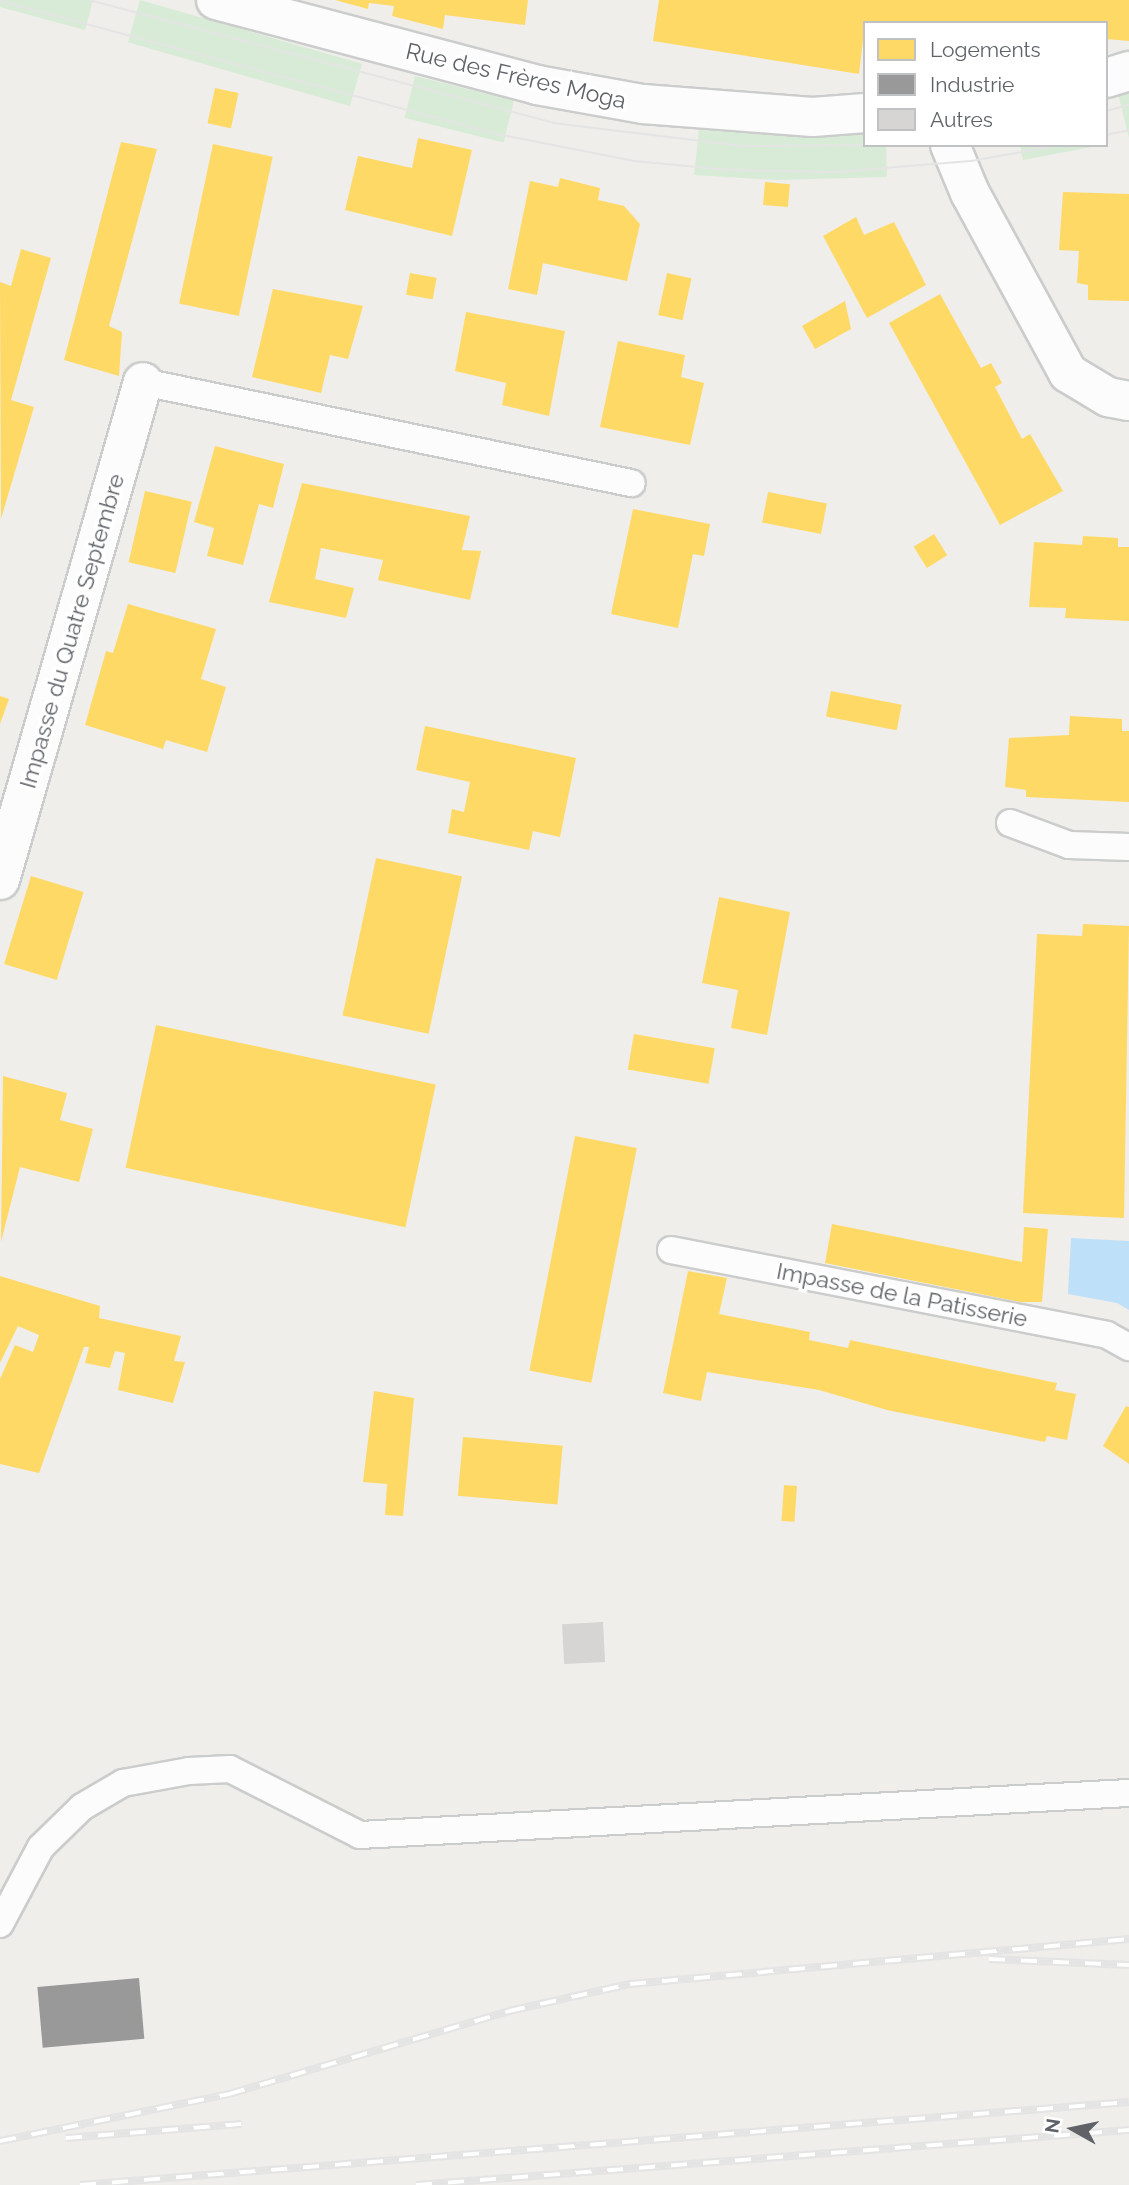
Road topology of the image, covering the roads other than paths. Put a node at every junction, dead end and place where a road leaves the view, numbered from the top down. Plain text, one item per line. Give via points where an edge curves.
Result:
1 (216, 0) edge
2 (1129, 71) edge
3 (1108, 77) edge
4 (863, 113) edge
5 (951, 147) edge
6 (143, 382) joint
7 (1129, 401) edge
8 (632, 483) dead end
9 (1010, 823) dead end
10 (1129, 847) edge
11 (0, 880) edge
12 (671, 1250) dead end
13 (1129, 1347) edge
14 (1129, 1793) edge
15 (0, 1924) edge

1 - 4 street, Rue des Frères Moga via 537,85 643,104 813,117
2 - 3 street
5 - 7 street via 959,173 1068,373 1108,397
6 - 8 lane
6 - 11 street, Impasse du Quatre Septembre
9 - 10 lane via 1069,845
12 - 13 lane, Impasse de la Patisserie via 1107,1335
14 - 15 lane via 360,1835 230,1769 189,1772 123,1783 82,1807 41,1847

